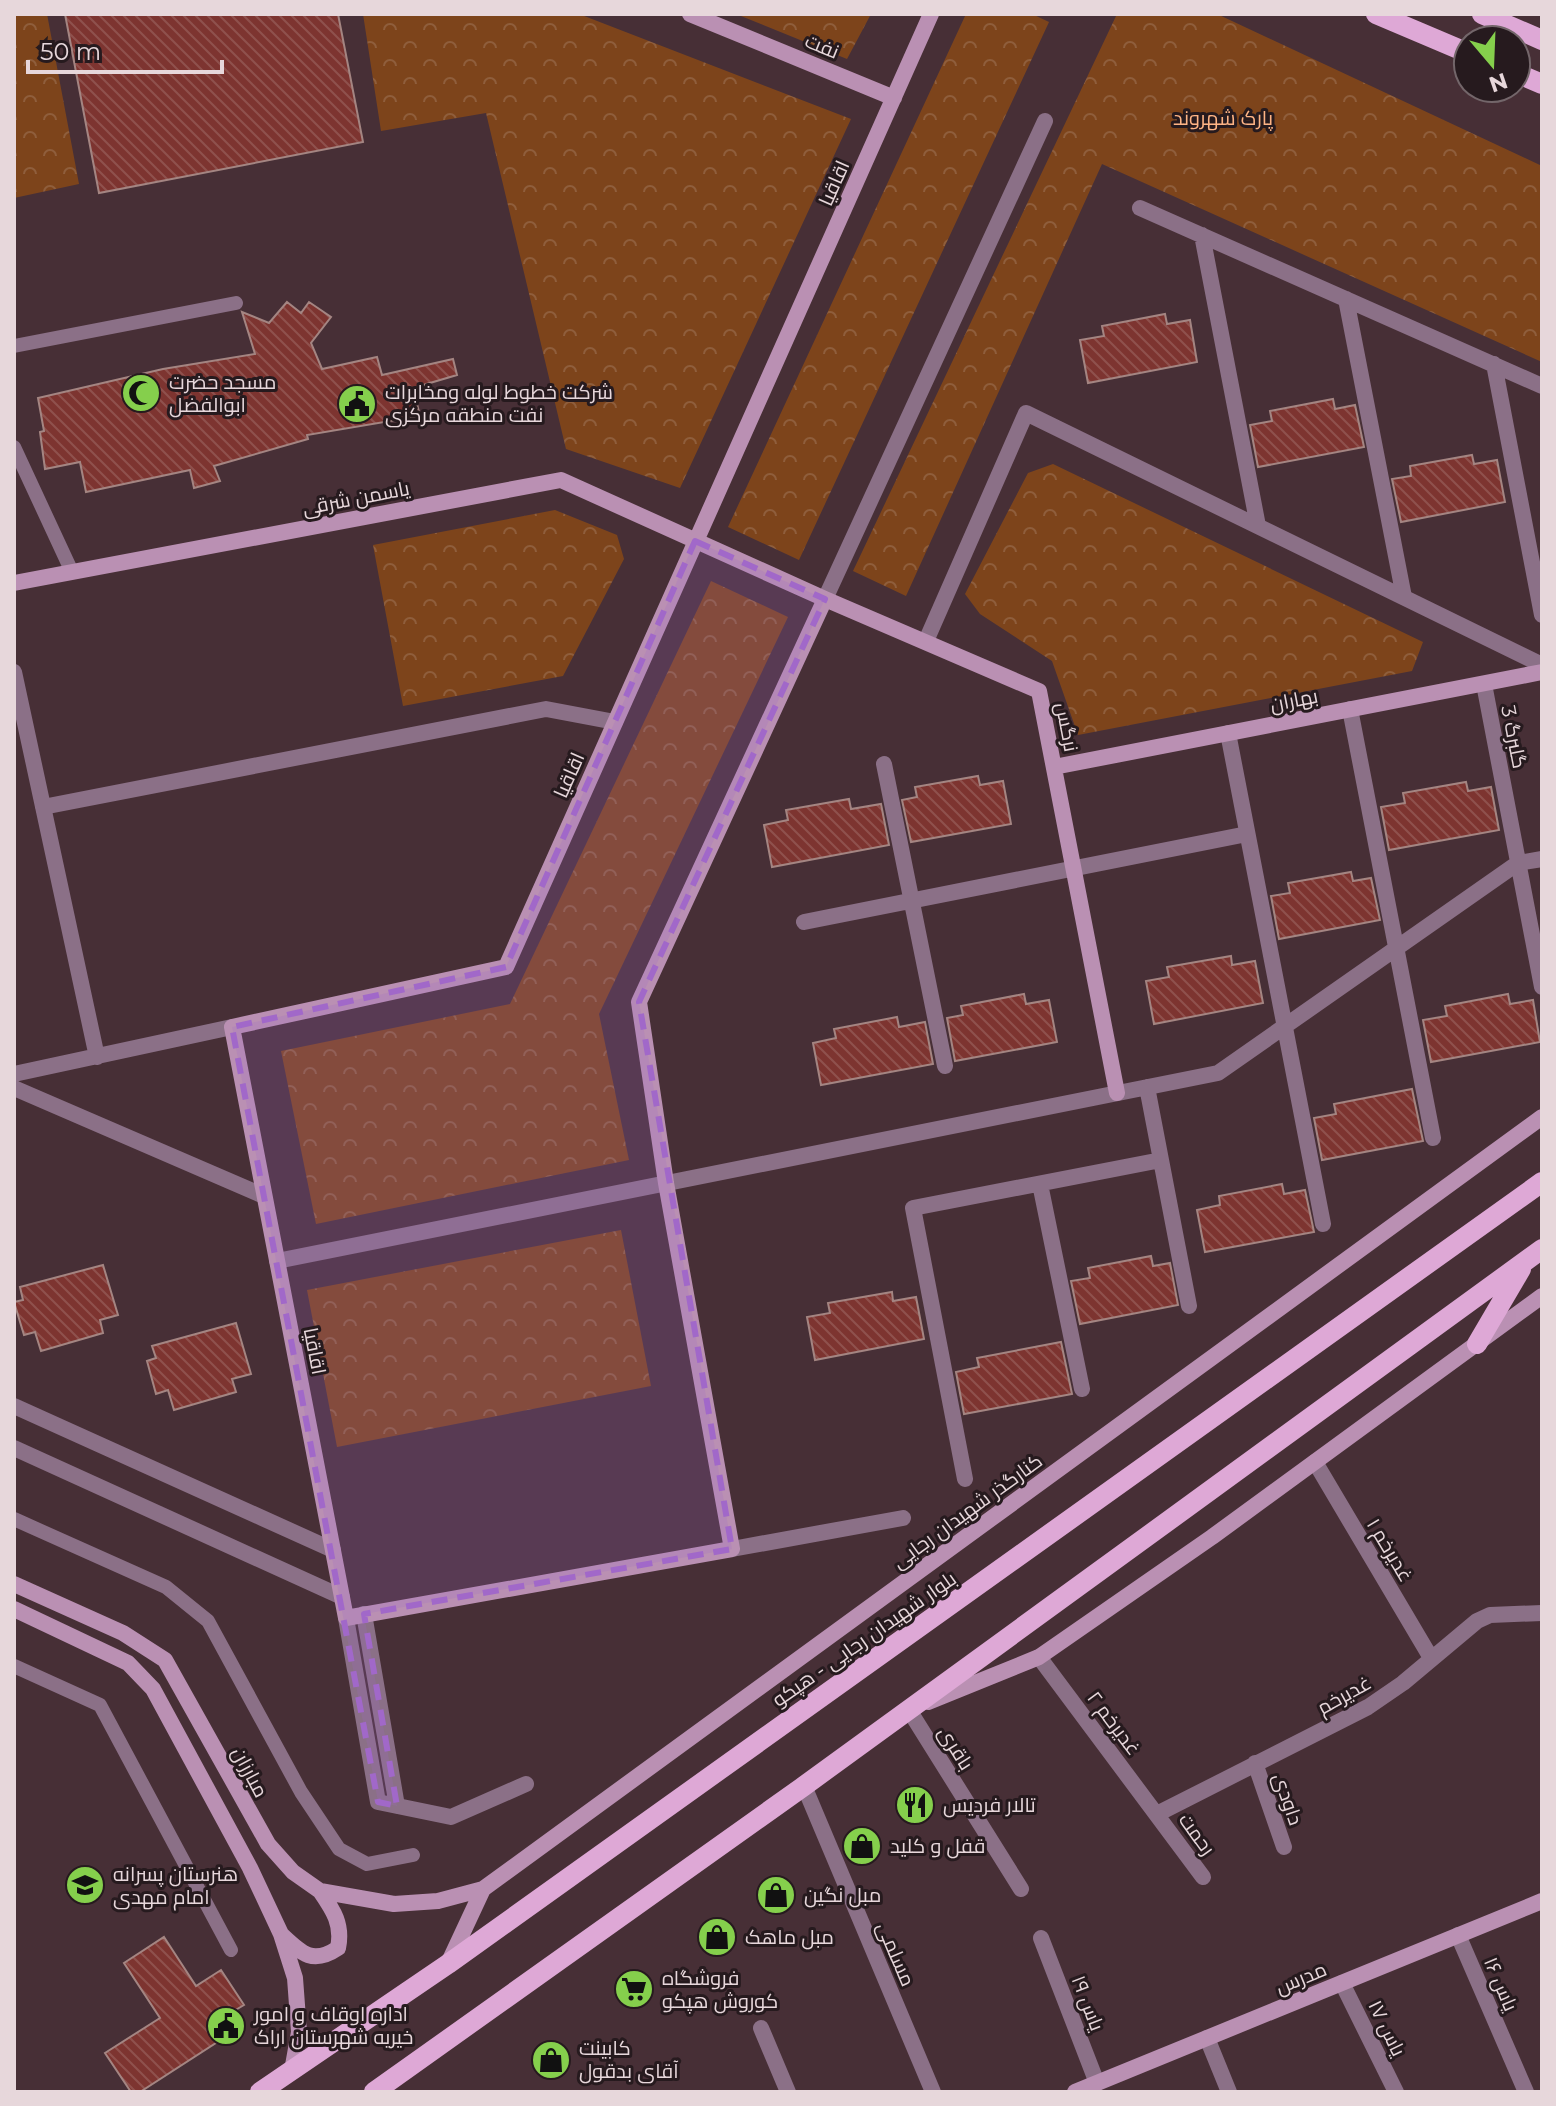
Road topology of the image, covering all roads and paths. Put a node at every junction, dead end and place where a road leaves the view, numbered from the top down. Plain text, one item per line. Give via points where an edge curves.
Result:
1 (690, 14) edge
2 (931, 14) edge
3 (1376, 14) edge
4 (1482, 14) edge
5 (1542, 40) edge
6 (1452, 46) edge
7 (894, 98) junction
8 (1045, 121) dead end
9 (1140, 208) dead end
10 (1202, 235) junction
11 (1346, 299) junction
12 (236, 303) dead end
13 (14, 346) edge
14 (1494, 364) junction
15 (1542, 386) edge
16 (14, 447) edge
17 (1258, 526) junction
18 (695, 541) junction
19 (72, 572) junction
20 (14, 583) edge
21 (1404, 597) junction
22 (825, 599) junction
23 (1542, 615) edge
24 (926, 641) junction
25 (1542, 665) edge
26 (14, 672) edge
27 (1542, 672) edge
28 (1484, 684) junction
29 (1350, 709) junction
30 (615, 722) junction
31 (1228, 733) junction
32 (884, 764) dead end
33 (1054, 767) junction
34 (43, 807) junction
35 (1247, 834) junction
36 (1542, 859) edge
37 (1518, 863) junction
38 (1074, 869) junction
39 (912, 900) junction
40 (804, 922) dead end
41 (1396, 948) junction
42 (1542, 987) edge
43 (1285, 1026) junction
44 (232, 1027) junction
45 (97, 1057) junction
46 (945, 1066) dead end
47 (14, 1074) edge
48 (1147, 1087) junction
49 (14, 1088) edge
50 (1117, 1093) junction
51 (1542, 1117) edge
52 (1433, 1138) dead end
53 (1161, 1160) junction
54 (1542, 1182) edge
55 (666, 1183) junction
56 (1040, 1184) junction
57 (264, 1196) junction
58 (1323, 1224) dead end
59 (1542, 1249) edge
60 (277, 1261) junction
61 (1525, 1262) junction
62 (1542, 1296) edge
63 (1189, 1306) dead end
64 (1477, 1344) junction
65 (1082, 1389) dead end
66 (14, 1406) edge
67 (14, 1448) edge
68 (1315, 1462) junction
69 (965, 1479) dead end
70 (903, 1518) dead end
71 (14, 1519) edge
72 (732, 1549) junction
73 (333, 1550) junction
74 (14, 1584) edge
75 (342, 1597) junction
76 (14, 1609) edge
77 (1542, 1613) edge
78 (364, 1614) junction
79 (346, 1618) junction
80 (1039, 1657) junction
81 (1431, 1658) junction
82 (14, 1666) edge
83 (909, 1710) junction
84 (1255, 1763) junction
85 (526, 1784) dead end
86 (804, 1786) junction
87 (397, 1806) junction
88 (1157, 1814) junction
89 (1284, 1847) dead end
90 (413, 1855) dead end
91 (1203, 1877) dead end
92 (483, 1889) junction
93 (1021, 1889) dead end
94 (320, 1891) junction
95 (1542, 1901) edge
96 (281, 1934) junction
97 (1458, 1935) junction
98 (1041, 1938) dead end
99 (231, 1950) dead end
100 (448, 1964) junction
101 (1342, 1983) junction
102 (761, 2028) dead end
103 (1207, 2038) junction
104 (292, 2071) junction
105 (1097, 2083) junction
106 (260, 2092) edge
107 (374, 2092) edge
108 (788, 2092) edge
109 (933, 2092) edge
110 (1075, 2092) edge
111 (1229, 2092) edge
112 (1396, 2092) edge
113 (1526, 2092) edge

1 - 7 street, نفت
2 - 7 street, اقاقیا
3 - 6 main road
4 - 5 main road
7 - 18 street, اقاقیا
8 - 22 street
9 - 10 street
10 - 11 street
10 - 17 street
11 - 14 street
11 - 21 street
12 - 13 lane
14 - 15 street
14 - 23 street
16 - 19 lane
17 - 21 street
17 - 24 street via 1026,413
18 - 19 street, یاسمن شرقی via 561,480
18 - 22 street, نرگس
18 - 30 street, اقاقیا
19 - 20 street, یاسمن شرقی
21 - 25 street
22 - 24 street, نرگس
22 - 55 street via 639,1002
24 - 33 street, نرگس via 1039,691
26 - 34 street
27 - 28 street, بهاران
28 - 29 street, بهاران
28 - 37 street, گلبرگ 3
29 - 31 street, بهاران
29 - 41 street
30 - 34 street via 546,709
30 - 44 street, اقاقیا via 506,967
31 - 33 street, بهاران
31 - 35 street
32 - 39 street
33 - 38 street, نرگس
34 - 45 street
35 - 38 street
35 - 43 street
36 - 37 street
37 - 41 street
37 - 42 street, گلبرگ 3
38 - 39 street
38 - 50 street, نرگس
39 - 40 street
39 - 46 street
41 - 43 street
41 - 52 street
43 - 48 street via 1218,1073
43 - 58 street
44 - 45 street
44 - 57 street, اقاقیا
45 - 47 street
48 - 50 street
48 - 53 street
49 - 57 street
50 - 55 street
51 - 92 street, کنارگذر شهیدان رجایی
53 - 56 street
53 - 63 street
54 - 100 main road, بلوار شهیدان رجایی - هپکو
55 - 60 street
55 - 72 street
56 - 65 street
56 - 69 street via 913,1208
57 - 60 street, اقاقیا
59 - 61 main road
60 - 73 street, اقاقیا
61 - 64 main road
61 - 83 main road
62 - 64 street
64 - 68 street
66 - 73 street
67 - 75 street
68 - 80 street
68 - 81 street, غدیرخم ۱
70 - 72 street
71 - 90 lane via 166,1587 208,1621 301,1792 339,1849 367,1864
72 - 78 street
73 - 75 street, اقاقیا
74 - 94 street, مبارزان via 123,1633 165,1660 268,1844 293,1872
75 - 79 street, اقاقیا
76 - 96 street via 128,1663 153,1689
77 - 81 street, غدیرخم via 1490,1615
78 - 79 street
78 - 87 street
79 - 87 street via 378,1802
80 - 83 street
80 - 88 street, غدیرخم ۲
81 - 84 street, غدیرخم via 1368,1707
82 - 99 lane via 100,1705
83 - 86 main road
83 - 93 street, باقری
84 - 88 street, غدیرخم
84 - 89 street, داودی
85 - 87 street via 451,1817
86 - 107 main road
86 - 109 street, مسلمی
88 - 91 street, رحمت
92 - 94 street, مبارزان via 438,1901 394,1904
92 - 100 street, کنارگذر شهیدان رجایی
94 - 96 street via 341,1931 338,1948 312,1956 299,1952
95 - 97 street, مدرس
96 - 104 street via 295,1978 299,2032
97 - 101 street, مدرس
97 - 113 street, یاس ۱۶
98 - 105 street, یاس ۱۹
100 - 104 main road, بلوار شهیدان رجایی - هپکو
101 - 103 street, مدرس
101 - 112 street, یاس ۱۷
102 - 108 street
103 - 105 street, مدرس
103 - 111 street
104 - 106 main road, بلوار شهیدان رجایی - هپکو
105 - 110 street, مدرس

